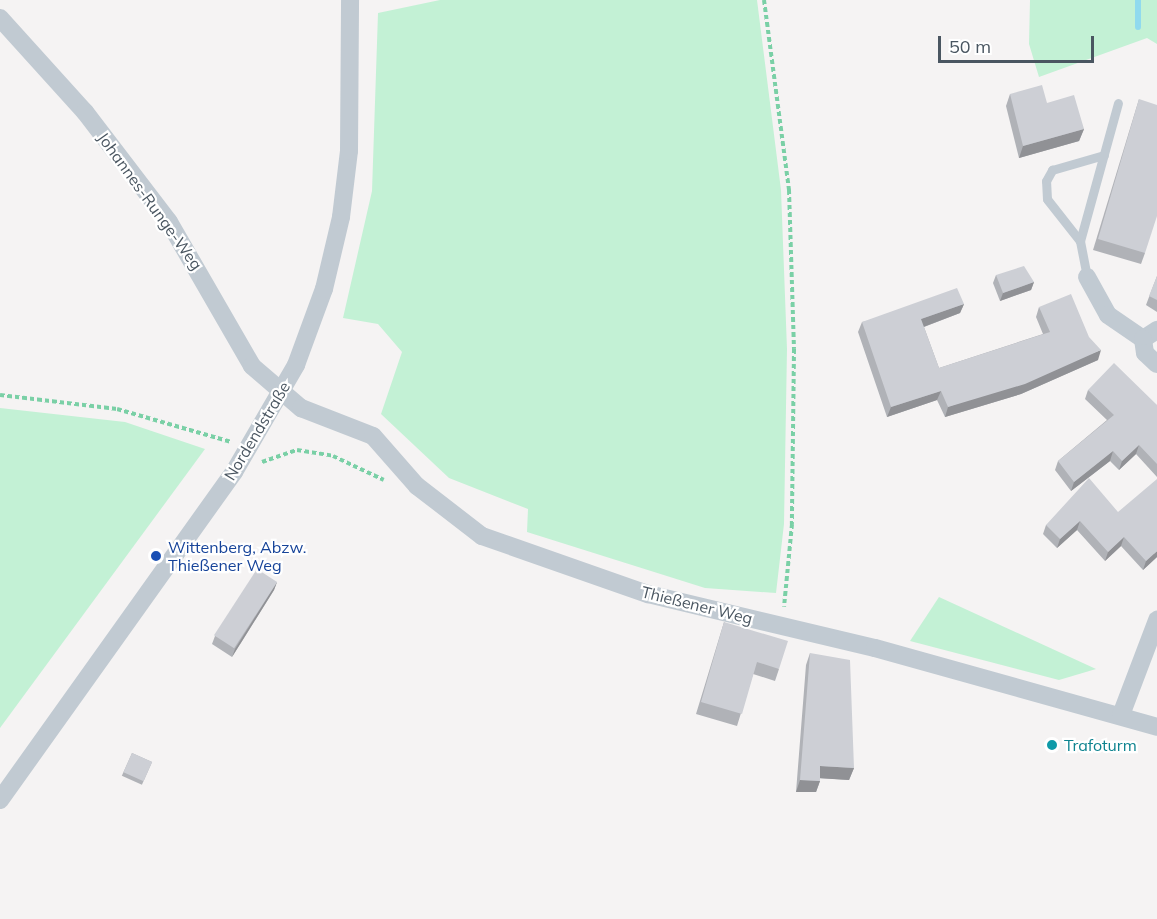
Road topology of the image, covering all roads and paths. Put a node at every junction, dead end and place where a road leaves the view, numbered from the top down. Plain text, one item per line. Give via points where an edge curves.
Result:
1 (350, 0) edge
2 (764, 0) edge
3 (0, 18) edge
4 (1118, 103) dead end
5 (1104, 155) junction
6 (1080, 241) junction
7 (1087, 278) joint
8 (1150, 334) edge
9 (1157, 364) edge
10 (283, 393) junction
11 (0, 395) edge
12 (247, 453) junction
13 (417, 486) junction
14 (1157, 620) edge
15 (781, 625) junction
16 (1121, 716) junction
17 (1157, 727) edge
18 (0, 800) edge

1 - 10 street, Nordendstraße via 349,151 341,217 317,313
2 - 15 path via 789,190 794,349 792,524
3 - 10 street, Johannes-Runge-Weg via 145,188 208,284 252,366
4 - 5 lane
5 - 6 lane
5 - 6 lane via 1052,170 1046,181 1047,199
6 - 7 lane
7 - 8 street via 1108,315
8 - 9 street via 1145,353
10 - 12 street, Nordendstraße
10 - 13 street, Thießener Weg via 308,411 373,436
11 - 12 path via 117,409 229,441
12 - 13 path via 268,462 290,451 333,456 394,484
12 - 18 street, Nordendstraße
13 - 15 street, Thießener Weg via 482,536 537,559 648,594
14 - 16 street
15 - 16 street, Thießener Weg
16 - 17 street, Thießener Weg

